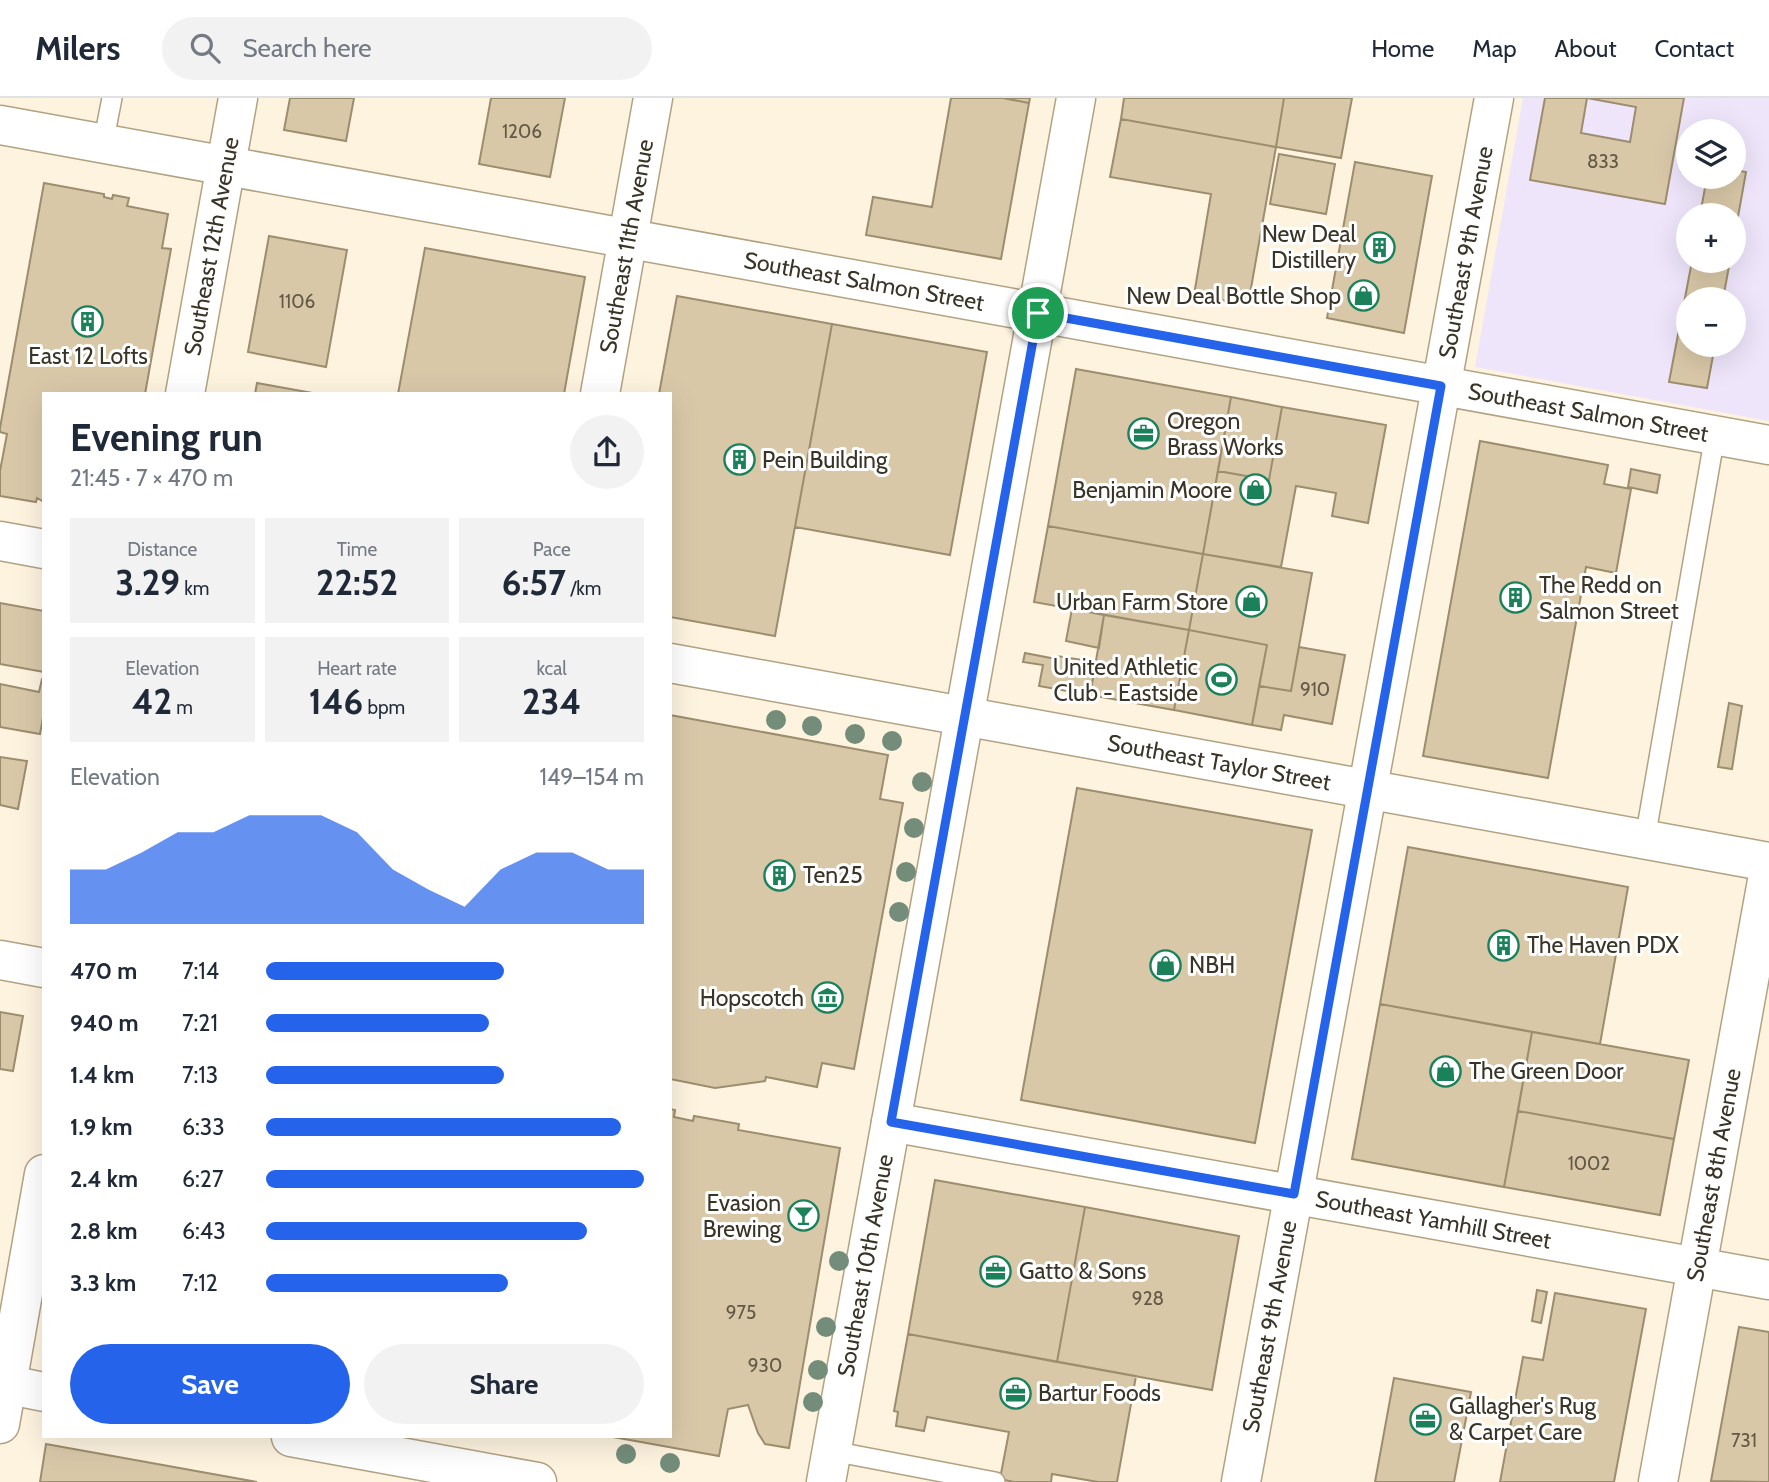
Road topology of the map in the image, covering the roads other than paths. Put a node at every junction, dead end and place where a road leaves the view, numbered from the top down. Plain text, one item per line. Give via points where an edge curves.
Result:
1 (112, 98) edge
2 (238, 98) edge
3 (653, 98) edge
4 (1076, 98) edge
5 (1494, 98) edge
6 (0, 125) edge
7 (103, 144) junction
8 (225, 165) junction
9 (628, 238) junction
10 (1038, 313) junction
11 (1441, 386) junction
12 (185, 392) edge
13 (600, 392) edge
14 (1715, 435) junction
15 (1769, 445) edge
16 (0, 541) edge
17 (42, 549) edge
18 (672, 663) edge
19 (965, 717) junction
20 (1367, 789) junction
21 (1645, 839) junction
22 (1769, 862) edge
23 (1769, 870) edge
24 (0, 960) edge
25 (42, 968) edge
26 (891, 1122) junction
27 (42, 1184) edge
28 (1294, 1194) junction
29 (1697, 1267) junction
30 (1769, 1280) edge
31 (3, 1384) edge
32 (42, 1392) edge
33 (0, 1424) edge
34 (295, 1438) edge
35 (407, 1459) edge
36 (829, 1466) edge
37 (537, 1482) edge
38 (995, 1482) edge
39 (1241, 1482) edge
40 (1658, 1482) edge

1 - 7 lane
2 - 8 street, Southeast 12th Avenue
3 - 9 street, Southeast 11th Avenue
4 - 10 street, Southeast 10th Avenue
5 - 11 street, Southeast 9th Avenue
6 - 7 street, Southeast Salmon Street
7 - 8 street, Southeast Salmon Street
8 - 9 street, Southeast Salmon Street
8 - 12 street, Southeast 12th Avenue
9 - 10 street, Southeast Salmon Street
9 - 13 street, Southeast 11th Avenue
10 - 11 street, Southeast Salmon Street
10 - 19 street, Southeast 10th Avenue
11 - 14 street, Southeast Salmon Street
11 - 20 street, Southeast 9th Avenue
14 - 15 street, Southeast Salmon Street
14 - 21 lane
16 - 17 street
18 - 19 street, Southeast Taylor Street
19 - 20 street, Southeast Taylor Street
19 - 26 street, Southeast 10th Avenue
20 - 21 street, Southeast Taylor Street
20 - 28 street, Southeast 9th Avenue
21 - 22 street, Southeast Taylor Street
23 - 29 street, Southeast 8th Avenue
24 - 25 street
26 - 28 street, Southeast Yamhill Street
26 - 36 street, Southeast 10th Avenue
27 - 31 street
28 - 29 street, Southeast Yamhill Street
28 - 39 street, Southeast 9th Avenue
29 - 30 street, Southeast Yamhill Street
29 - 40 street, Southeast 8th Avenue
31 - 32 street
31 - 33 street
34 - 35 street
35 - 37 street
36 - 38 lane

